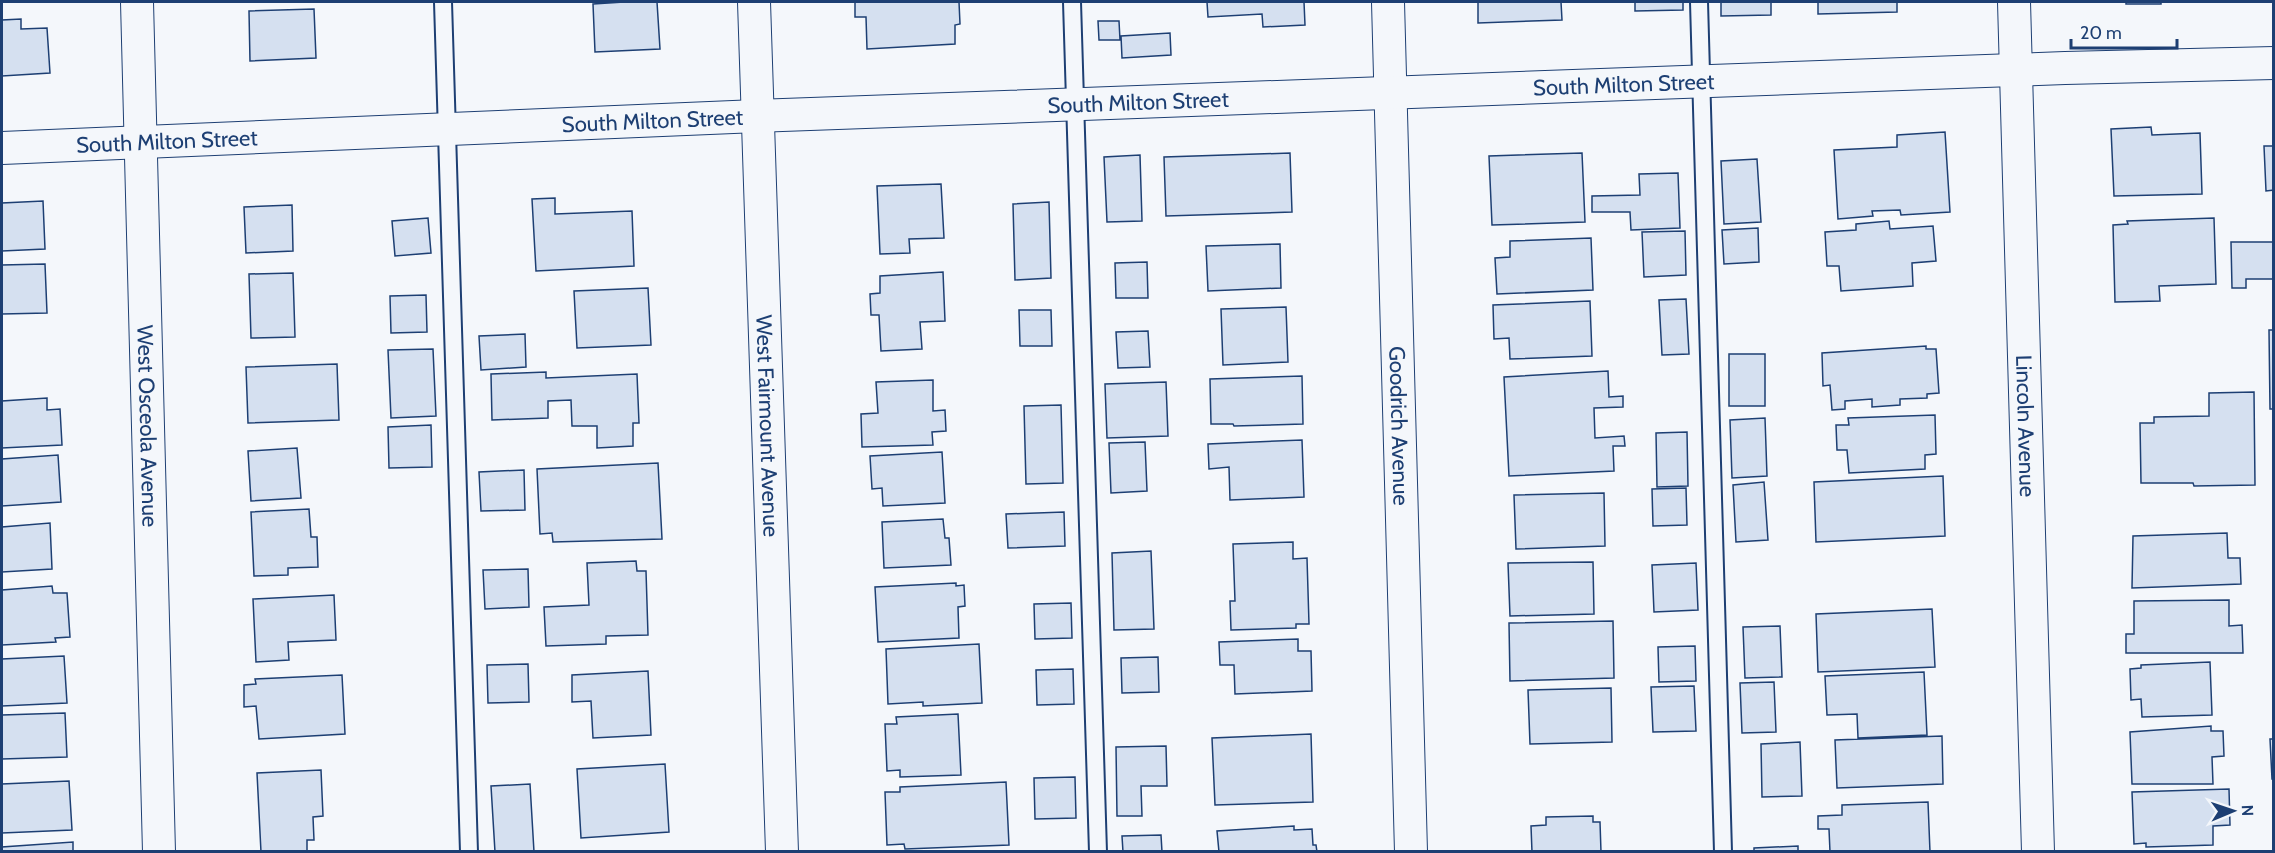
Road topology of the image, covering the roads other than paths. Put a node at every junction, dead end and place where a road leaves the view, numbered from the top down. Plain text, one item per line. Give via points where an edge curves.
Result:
1 (137, 2) edge
2 (443, 2) edge
3 (754, 2) edge
4 (1072, 2) edge
5 (1388, 2) edge
6 (1699, 2) edge
7 (2014, 2) edge
8 (2274, 63) edge
9 (2016, 70) junction
10 (1701, 81) junction
11 (1391, 94) junction
12 (1075, 105) junction
13 (757, 116) junction
14 (447, 131) junction
15 (140, 143) junction
16 (2, 148) edge
17 (159, 852) edge
18 (469, 852) edge
19 (782, 852) edge
20 (1098, 852) edge
21 (1411, 852) edge
22 (1723, 852) edge
23 (2038, 852) edge

1 - 15 street, West Osceola Avenue
2 - 14 lane
3 - 13 street, West Fairmount Avenue
4 - 12 lane
5 - 11 street, Goodrich Avenue
6 - 10 lane
7 - 9 street, Lincoln Avenue
8 - 9 street, South Milton Street
9 - 10 street, South Milton Street
9 - 23 street, Lincoln Avenue
10 - 11 street, South Milton Street
10 - 22 lane
11 - 12 street, South Milton Street
11 - 21 street, Goodrich Avenue
12 - 13 street, South Milton Street
12 - 20 lane
13 - 14 street, South Milton Street
13 - 19 street, West Fairmount Avenue
14 - 15 street, South Milton Street
14 - 18 lane
15 - 16 street, South Milton Street
15 - 17 street, West Osceola Avenue

